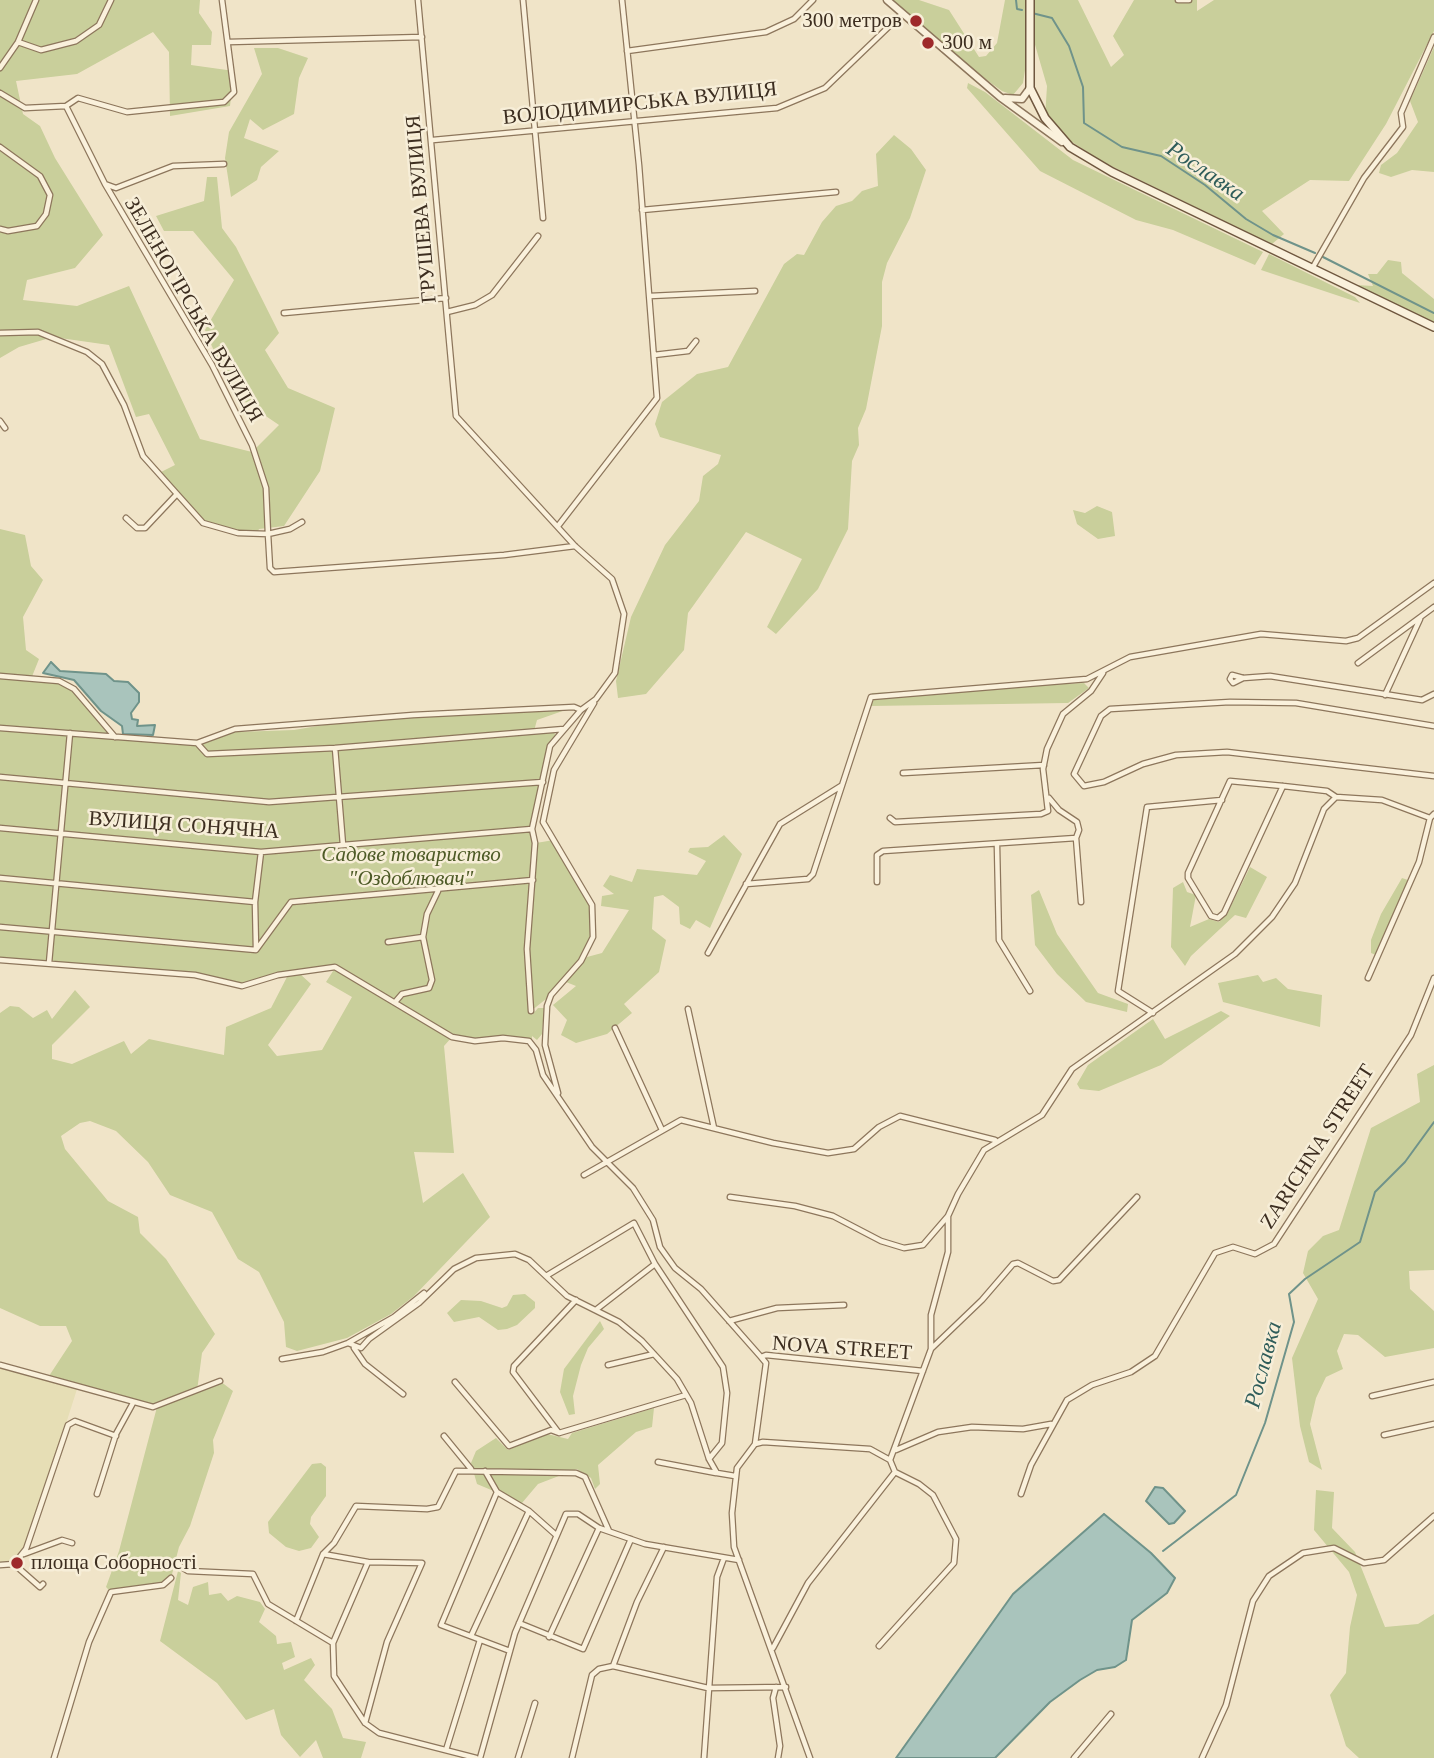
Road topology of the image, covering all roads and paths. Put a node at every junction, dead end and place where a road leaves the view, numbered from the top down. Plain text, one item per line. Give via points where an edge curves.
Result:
1 (36, 0) edge
2 (110, 0) edge
3 (222, 0) edge
4 (418, 0) edge
5 (523, 0) edge
6 (622, 0) edge
7 (813, 0) edge
8 (887, 0) edge
9 (1030, 0) edge
10 (1178, 0) edge
11 (1189, 0) edge
12 (902, 14) junction
13 (422, 37) junction
14 (1434, 37) edge
15 (18, 42) junction
16 (229, 42) junction
17 (626, 51) junction
18 (0, 68) edge
19 (1030, 88) junction
20 (0, 93) edge
21 (1000, 97) junction
22 (66, 106) junction
23 (634, 122) junction
24 (536, 132) junction
25 (433, 140) junction
26 (0, 147) edge
27 (1070, 147) junction
28 (224, 164) dead end
29 (104, 184) junction
30 (836, 192) dead end
31 (642, 210) junction
32 (543, 218) dead end
33 (0, 229) edge
34 (538, 236) dead end
35 (1313, 267) junction
36 (755, 291) dead end
37 (650, 296) junction
38 (446, 298) junction
39 (447, 312) junction
40 (284, 313) dead end
41 (1434, 327) edge
42 (0, 333) edge
43 (696, 341) dead end
44 (654, 355) junction
45 (0, 421) edge
46 (5, 428) dead end
47 (177, 494) junction
48 (126, 518) dead end
49 (302, 522) dead end
50 (558, 526) junction
51 (268, 534) junction
52 (575, 546) junction
53 (1434, 583) edge
54 (1434, 607) edge
55 (1420, 619) junction
56 (1358, 663) dead end
57 (1104, 671) junction
58 (0, 676) edge
59 (1243, 678) dead end
60 (1434, 694) edge
61 (1385, 695) junction
62 (596, 699) junction
63 (581, 710) junction
64 (1434, 726) edge
65 (0, 728) edge
66 (565, 729) junction
67 (70, 733) junction
68 (116, 737) junction
69 (197, 743) junction
70 (335, 748) junction
71 (1044, 765) junction
72 (904, 773) dead end
73 (1434, 776) edge
74 (0, 777) edge
75 (543, 782) junction
76 (65, 783) junction
77 (842, 786) junction
78 (1283, 786) junction
79 (339, 797) junction
80 (1336, 797) junction
81 (1049, 799) junction
82 (1222, 800) junction
83 (1432, 816) edge
84 (890, 818) dead end
85 (0, 828) edge
86 (532, 829) junction
87 (60, 832) junction
88 (1076, 838) junction
89 (343, 845) junction
90 (997, 846) junction
91 (261, 852) junction
92 (0, 878) edge
93 (533, 880) junction
94 (877, 882) dead end
95 (55, 883) junction
96 (746, 884) junction
97 (438, 891) junction
98 (255, 902) junction
99 (1081, 902) dead end
100 (0, 927) edge
101 (50, 932) junction
102 (423, 937) junction
103 (388, 942) dead end
104 (256, 950) junction
105 (708, 953) dead end
106 (0, 960) edge
107 (49, 963) junction
108 (1368, 978) dead end
109 (1434, 978) edge
110 (1030, 991) dead end
111 (396, 1001) junction
112 (688, 1009) dead end
113 (531, 1011) dead end
114 (1154, 1013) junction
115 (615, 1028) dead end
116 (559, 1095) junction
117 (714, 1128) junction
118 (662, 1130) junction
119 (996, 1141) junction
120 (606, 1162) junction
121 (584, 1175) dead end
122 (730, 1197) dead end
123 (1136, 1198) dead end
124 (948, 1216) junction
125 (655, 1264) junction
126 (546, 1276) junction
127 (424, 1293) dead end
128 (576, 1300) junction
129 (844, 1305) dead end
130 (597, 1309) junction
131 (729, 1321) junction
132 (348, 1343) junction
133 (354, 1348) junction
134 (931, 1349) junction
135 (654, 1354) junction
136 (761, 1357) junction
137 (282, 1359) dead end
138 (0, 1365) edge
139 (608, 1365) dead end
140 (923, 1371) junction
141 (220, 1381) dead end
142 (455, 1382) dead end
143 (1434, 1382) edge
144 (403, 1394) dead end
145 (686, 1395) junction
146 (1372, 1396) dead end
147 (133, 1404) junction
148 (1052, 1424) junction
149 (1434, 1424) edge
150 (559, 1433) junction
151 (1384, 1435) dead end
152 (116, 1436) junction
153 (444, 1436) dead end
154 (755, 1444) junction
155 (896, 1450) junction
156 (709, 1459) junction
157 (890, 1460) junction
158 (658, 1462) dead end
159 (472, 1470) junction
160 (484, 1471) junction
161 (895, 1472) junction
162 (717, 1473) junction
163 (735, 1476) junction
164 (497, 1492) junction
165 (97, 1494) dead end
166 (1021, 1494) dead end
167 (529, 1511) junction
168 (1434, 1516) edge
169 (599, 1528) junction
170 (609, 1531) junction
171 (556, 1535) junction
172 (631, 1539) junction
173 (72, 1543) dead end
174 (664, 1547) junction
175 (23, 1554) junction
176 (323, 1554) junction
177 (724, 1557) junction
178 (739, 1560) junction
179 (368, 1562) junction
180 (174, 1563) dead end
181 (14, 1564) junction
182 (0, 1565) edge
183 (172, 1578) dead end
184 (41, 1586) dead end
185 (296, 1621) junction
186 (519, 1623) junction
187 (471, 1636) junction
188 (549, 1637) junction
189 (480, 1640) junction
190 (333, 1643) junction
191 (880, 1646) dead end
192 (772, 1648) junction
193 (510, 1651) junction
194 (613, 1666) junction
195 (776, 1687) junction
196 (786, 1687) junction
197 (708, 1688) junction
198 (535, 1703) dead end
199 (1111, 1714) dead end
200 (365, 1723) junction
201 (446, 1750) junction
202 (54, 1758) edge
203 (478, 1758) edge
204 (518, 1758) edge
205 (572, 1758) edge
206 (704, 1758) edge
207 (778, 1758) edge
208 (810, 1758) edge
209 (1074, 1758) edge
210 (1202, 1758) edge

1 - 15 street
2 - 15 street via 99,25 76,41 41,50
3 - 16 street
4 - 13 street, ГРУШЕВА ВУЛИЦЯ
5 - 24 street
6 - 17 street
7 - 17 street via 794,19 766,32
8 - 12 street
9 - 19 main road
10 - 11 street
12 - 21 street
12 - 23 street, ВОЛОДИМИРСЬКА ВУЛИЦЯ via 825,88 792,103 755,111
13 - 16 street
13 - 25 street, ГРУШЕВА ВУЛИЦЯ
14 - 35 street via 1401,113 1403,127 1364,178
15 - 18 street
16 - 22 street via 234,92 224,102 127,112 78,98
17 - 23 street
19 - 21 street via 1022,99
19 - 27 main road via 1045,118
20 - 22 street via 25,108
21 - 27 street
22 - 29 street, ЗЕЛЕНОГІРСЬКА ВУЛИЦЯ
23 - 24 street, ВОЛОДИМИРСЬКА ВУЛИЦЯ
23 - 31 street
24 - 25 street, ВОЛОДИМИРСЬКА ВУЛИЦЯ
24 - 32 street
25 - 38 street, ГРУШЕВА ВУЛИЦЯ
26 - 33 street via 40,176 50,195 46,214 37,226
27 - 35 main road via 1112,172
28 - 29 street via 173,166 116,188
29 - 51 street, ЗЕЛЕНОГІРСЬКА ВУЛИЦЯ via 212,365 252,445 266,488
30 - 31 street
31 - 37 street
34 - 39 street via 492,295
35 - 41 main road
36 - 37 street
37 - 44 street
38 - 39 street, ГРУШЕВА ВУЛИЦЯ
38 - 40 street
39 - 50 street, ГРУШЕВА ВУЛИЦЯ via 456,416
42 - 47 street via 38,332 87,352 111,375 143,456
43 - 44 street via 688,351
44 - 50 street via 657,398
45 - 46 street
47 - 48 street via 145,528 137,528
47 - 51 street via 210,526
49 - 51 street
50 - 52 street
51 - 52 street, ЗЕЛЕНОГІРСЬКА ВУЛИЦЯ via 270,568 283,573
52 - 62 street via 612,579 624,614 615,673
53 - 57 street via 1358,638 1261,634 1130,657
54 - 55 street
55 - 56 street
55 - 61 street
57 - 71 street via 1091,691 1063,714
57 - 77 street via 1087,679 871,697
58 - 68 street via 59,681 74,689
59 - 61 street via 1270,676
60 - 61 street via 1422,701
62 - 63 street
62 - 116 street via 554,770 543,822 592,905 593,937 547,1006 545,1045
63 - 66 street
63 - 69 street via 413,715 234,729
64 - 73 street via 1296,703 1216,702 1111,709 1101,716 1074,774 1084,786 1176,755 1227,752
65 - 67 street
66 - 70 street
66 - 75 street via 550,746
67 - 68 street
67 - 76 street
68 - 69 street
69 - 70 street via 207,754
70 - 79 street
71 - 72 street
71 - 81 street
74 - 76 street
75 - 79 street
75 - 86 street
76 - 79 street via 269,802
76 - 87 street
77 - 96 street via 779,824
77 - 96 street via 813,874 808,879
78 - 80 street via 1327,791
78 - 82 street via 1230,781
78 - 82 street via 1218,918 1211,916 1188,873
79 - 89 street
80 - 83 street via 1382,800
80 - 114 street via 1324,809 1295,883 1272,917 1235,954
81 - 84 street via 1048,811 1041,814 895,822
81 - 88 street via 1077,822
82 - 114 street via 1147,807 1118,991
83 - 108 street via 1419,862
85 - 87 street, ВУЛИЦЯ СОНЯЧНА
86 - 89 street, ВУЛИЦЯ СОНЯЧНА
86 - 93 street
87 - 91 street, ВУЛИЦЯ СОНЯЧНА
87 - 95 street
88 - 90 street
88 - 99 street
89 - 91 street, ВУЛИЦЯ СОНЯЧНА
90 - 94 street via 883,852 877,855
90 - 110 street via 999,940
91 - 98 street
92 - 95 street
93 - 97 street
93 - 113 street via 527,949
95 - 98 street
95 - 101 street
96 - 105 street
97 - 102 street
97 - 104 street via 291,902
98 - 104 street
100 - 101 street
101 - 104 street
101 - 107 street
102 - 103 street
102 - 111 street via 432,980 429,988 402,994
106 - 107 street
107 - 111 street via 195,975 242,986 278,975 335,967
109 - 148 street, ZARICHNA STREET via 1411,1035 1274,1244 1255,1254 1233,1247 1214,1253 1155,1356 1131,1372 1092,1385 1067,1400
111 - 116 street via 452,1037 529,1041 543,1075
112 - 117 street
114 - 119 street via 1072,1069 1042,1115
115 - 118 street
116 - 120 street
117 - 118 street via 681,1120
117 - 119 street via 828,1153 854,1149 900,1116
118 - 120 street
119 - 124 street via 983,1152
120 - 121 street
120 - 131 street via 634,1188 653,1220 660,1247 675,1268
122 - 124 street via 833,1216 904,1248 923,1245
123 - 134 street via 1059,1280 1013,1264
124 - 134 street via 948,1252 930,1315
125 - 126 street via 634,1223
125 - 130 street
125 - 156 street via 723,1367 727,1393 723,1443
126 - 128 street
126 - 133 street via 529,1260 514,1254 475,1258 454,1269 361,1348
127 - 132 street via 394,1317
128 - 130 street
128 - 150 street via 513,1372
129 - 131 street via 776,1308
130 - 135 street
131 - 136 street
132 - 133 street
132 - 137 street
133 - 144 street via 365,1364
134 - 140 street
135 - 139 street
135 - 145 street
136 - 140 street, NOVA STREET
136 - 154 street, NOVA STREET via 766,1363
138 - 147 street
140 - 155 street
141 - 147 street via 153,1407
142 - 150 street via 509,1446 551,1430
143 - 146 street
145 - 150 street
145 - 156 street
147 - 152 street
148 - 155 street via 939,1432
148 - 166 street, ZARICHNA STREET
149 - 151 street
152 - 165 street
152 - 175 street via 75,1421 68,1425
153 - 159 street
154 - 157 street via 870,1448
154 - 163 street
155 - 157 street
156 - 162 street
157 - 161 street
158 - 162 street
159 - 160 street
159 - 176 street via 456,1471 438,1507 356,1506
160 - 164 street
160 - 170 street via 585,1477
161 - 191 street via 933,1495 956,1539 954,1563
161 - 192 street via 807,1583
162 - 163 street
163 - 178 street via 732,1514
164 - 167 street
164 - 187 street via 441,1625
167 - 171 street
167 - 187 street
168 - 210 street via 1384,1560 1364,1563 1334,1548 1324,1549 1303,1553 1269,1576 1253,1601 1226,1705
169 - 170 street
169 - 171 street via 578,1514 566,1514
169 - 188 street
170 - 172 street
171 - 186 street
172 - 174 street
172 - 188 street via 583,1649
173 - 175 street via 61,1541
174 - 177 street
174 - 194 street
175 - 181 street
176 - 179 street
176 - 185 street
177 - 178 street
177 - 197 street via 717,1577
178 - 192 street
179 - 190 street
179 - 200 street via 422,1563 387,1643
180 - 185 street via 188,1571 253,1574 268,1604
181 - 182 street
181 - 184 street
183 - 202 street via 163,1585 111,1592 89,1642
185 - 190 street
186 - 188 street
186 - 193 street
187 - 189 street
189 - 193 street
189 - 201 street
190 - 200 street via 334,1676
192 - 196 street
193 - 203 street
194 - 197 street
194 - 205 street via 592,1675
195 - 196 street
195 - 197 street
195 - 207 street
196 - 208 street
197 - 206 street
198 - 204 street
199 - 209 street
200 - 201 street via 379,1733
201 - 203 street

